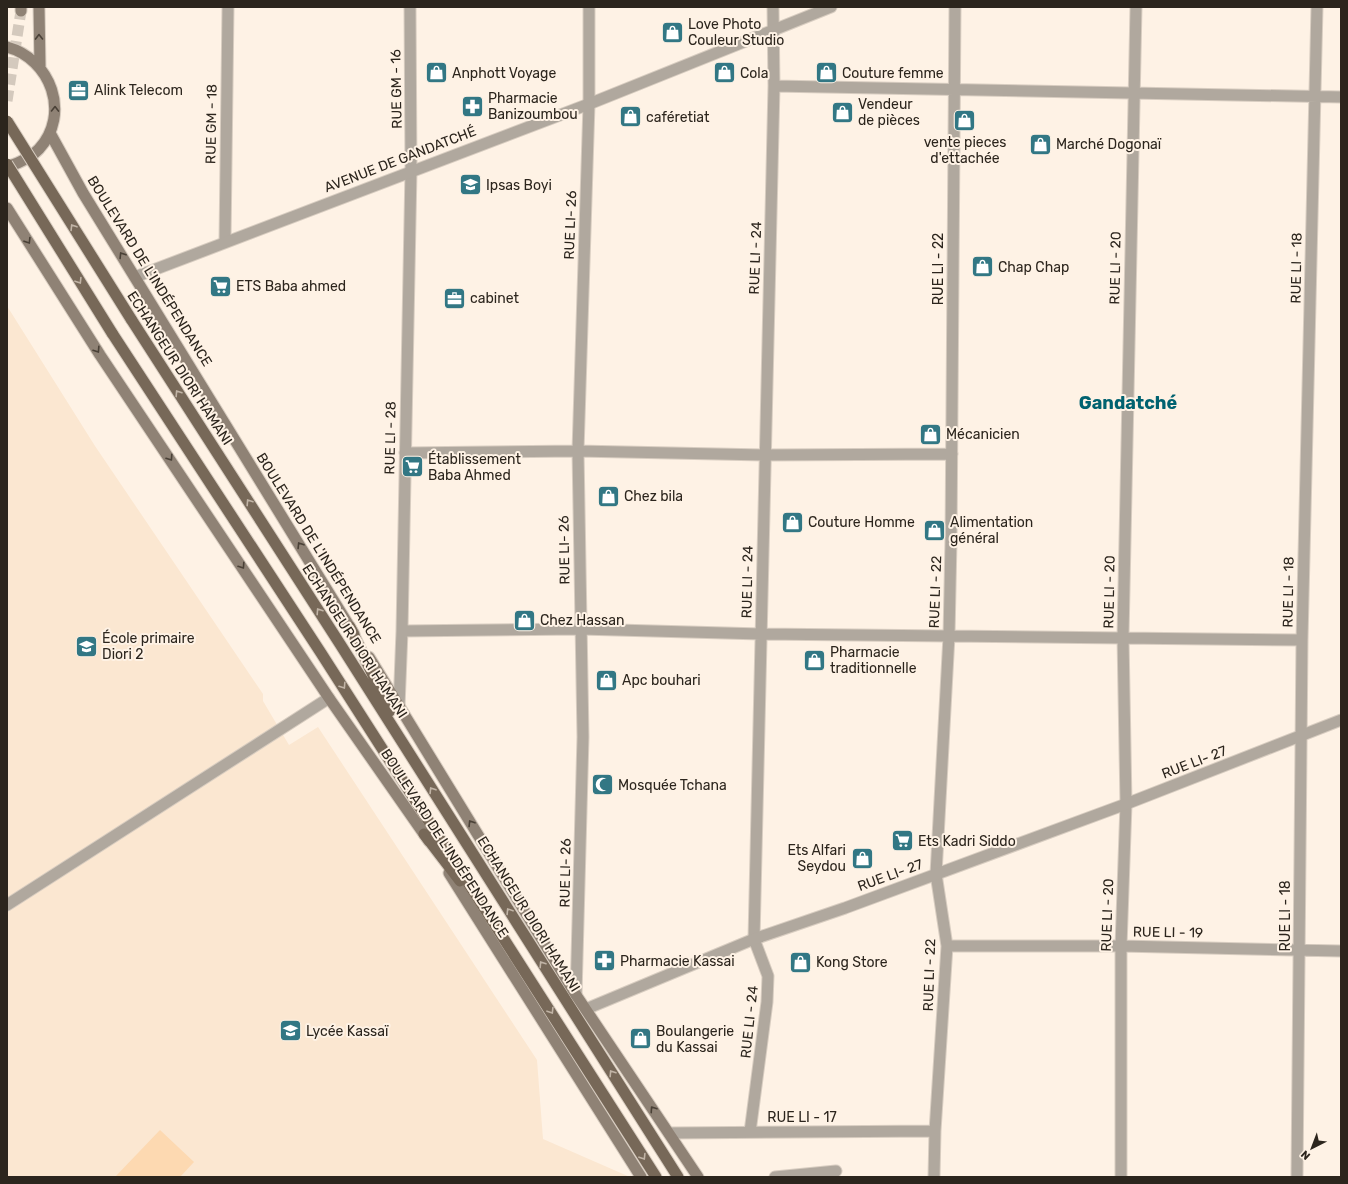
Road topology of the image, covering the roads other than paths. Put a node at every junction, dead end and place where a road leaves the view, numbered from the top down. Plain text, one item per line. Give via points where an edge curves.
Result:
1 (39, 7) edge
2 (228, 7) edge
3 (410, 7) edge
4 (589, 7) edge
5 (773, 7) edge
6 (831, 7) edge
7 (955, 7) edge
8 (1136, 7) edge
9 (1317, 7) edge
10 (773, 29) junction
11 (7, 47) edge
12 (40, 66) junction
13 (774, 86) junction
14 (954, 90) junction
15 (1134, 94) junction
16 (1316, 97) junction
17 (1341, 98) edge
18 (589, 104) junction
19 (7, 121) edge
20 (50, 132) junction
21 (7, 165) edge
22 (411, 170) junction
23 (7, 208) edge
24 (11, 219) edge
25 (225, 242) junction
26 (135, 277) junction
27 (578, 451) junction
28 (405, 453) junction
29 (952, 454) junction
30 (765, 455) junction
31 (350, 627) junction
32 (581, 629) junction
33 (402, 631) junction
34 (761, 634) junction
35 (949, 636) junction
36 (1123, 637) junction
37 (1302, 640) junction
38 (329, 698) junction
39 (399, 707) junction
40 (1341, 720) edge
41 (1302, 735) junction
42 (410, 755) junction
43 (1126, 804) junction
44 (424, 834) junction
45 (936, 874) junction
46 (7, 905) edge
47 (754, 939) junction
48 (947, 946) junction
49 (1121, 946) junction
50 (1300, 950) junction
51 (1341, 951) edge
52 (515, 955) junction
53 (576, 995) junction
54 (586, 1009) junction
55 (935, 1131) junction
56 (750, 1132) junction
57 (669, 1133) junction
58 (836, 1171) dead end
59 (641, 1177) edge
60 (656, 1177) edge
61 (678, 1177) edge
62 (698, 1177) edge
63 (775, 1177) edge
64 (934, 1177) edge
65 (1121, 1177) edge
66 (1298, 1177) edge

12 -> 1 main road
2 - 25 street, RUE GM - 18
3 - 22 street, RUE GM - 16
4 - 18 street, RUE LI- 26
5 - 10 street, RUE LI - 24
6 - 10 street, AVENUE DE GANDATCHÉ
7 - 14 street, RUE LI - 22
8 - 15 street, RUE LI - 20
9 - 16 street, RUE LI - 18
10 - 13 street, RUE LI - 24
10 - 18 street, AVENUE DE GANDATCHÉ
11 - 12 main road via 26,54
20 -> 12 main road via 55,116 55,98 50,81
13 - 14 street
13 - 30 street, RUE LI - 24
14 - 15 street
14 - 29 street, RUE LI - 22
15 - 16 street
15 - 36 street, RUE LI - 20
16 - 17 street
16 - 37 street, RUE LI - 18
18 - 22 street, AVENUE DE GANDATCHÉ
18 - 27 street, RUE LI- 26
42 -> 19 main road, ECHANGEUR DIORI HAMANI, bridge
20 - 21 main road via 39,150 22,162
26 -> 20 main road, BOULEVARD DE L'INDÉPENDANCE via 83,194
21 -> 52 main road, bridge via 112,333
22 - 25 street, AVENUE DE GANDATCHÉ
22 - 28 street, RUE LI - 28
23 - 24 main road, BOULEVARD DE L'INDÉPENDANCE
24 -> 38 main road, BOULEVARD DE L'INDÉPENDANCE
25 - 26 street, AVENUE DE GANDATCHÉ
31 -> 26 main road, BOULEVARD DE L'INDÉPENDANCE
27 - 28 street
27 - 30 street
27 - 32 street, RUE LI- 26
28 - 33 street, RUE LI - 28
29 - 30 street
29 - 35 street, RUE LI - 22
30 - 34 street, RUE LI - 24
31 - 39 main road, BOULEVARD DE L'INDÉPENDANCE
31 - 42 main road
32 - 33 street
32 - 34 street
32 - 53 street, RUE LI- 26 via 583,737
33 - 39 street, RUE LI - 28
34 - 35 street
34 - 47 street, RUE LI - 24
35 - 36 street
35 - 45 street, RUE LI - 22
36 - 37 street
36 - 43 street, RUE LI - 20
37 - 41 street, RUE LI - 18
38 - 44 main road, BOULEVARD DE L'INDÉPENDANCE
38 - 46 street
53 -> 39 main road, BOULEVARD DE L'INDÉPENDANCE
40 - 41 street, RUE LI- 27
41 - 43 street, RUE LI- 27
41 - 50 street, RUE LI - 18
61 -> 42 main road, ECHANGEUR DIORI HAMANI
43 - 45 street, RUE LI- 27
43 - 49 street, RUE LI - 20
44 - 52 main road
44 - 59 main road, BOULEVARD DE L'INDÉPENDANCE
45 - 47 street, RUE LI- 27
45 - 48 street, RUE LI - 22
47 - 54 street, RUE LI- 27
47 - 56 street, RUE LI - 24 via 768,976
48 - 49 street, RUE LI - 19
48 - 55 street, RUE LI - 22
49 - 50 street, RUE LI - 19
49 - 65 street, RUE LI - 20
50 - 51 street, RUE LI - 19
50 - 66 street, RUE LI - 18
52 -> 60 main road
53 - 54 main road, BOULEVARD DE L'INDÉPENDANCE
57 -> 54 main road, BOULEVARD DE L'INDÉPENDANCE
55 - 56 street, RUE LI - 17
55 - 64 street, RUE LI - 22
56 - 57 street, RUE LI - 17
57 - 62 main road, BOULEVARD DE L'INDÉPENDANCE
58 - 63 street

